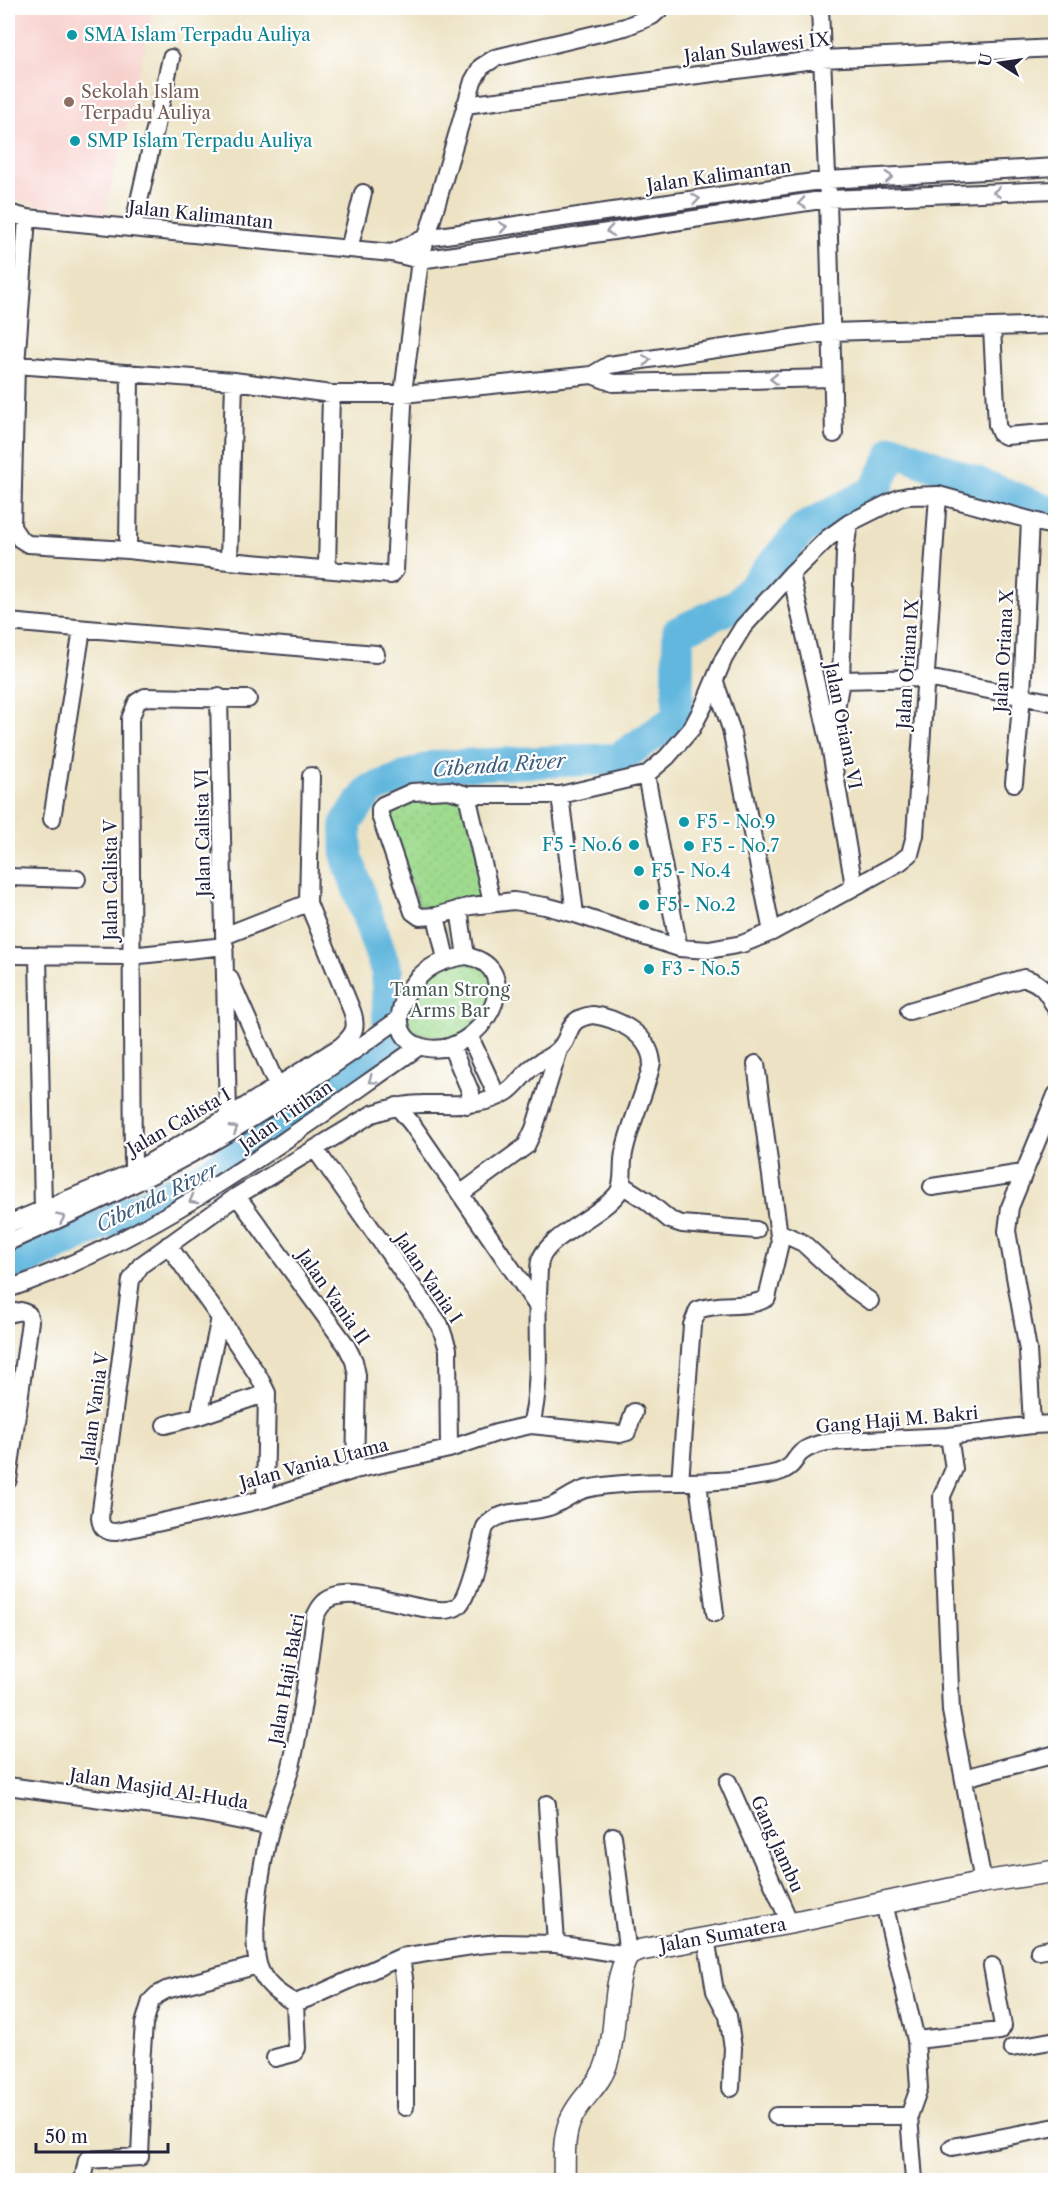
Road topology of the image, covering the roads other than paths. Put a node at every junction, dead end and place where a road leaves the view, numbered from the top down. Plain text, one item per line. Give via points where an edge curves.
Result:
1 (661, 8) edge
2 (820, 8) edge
3 (1056, 48) edge
4 (171, 58) dead end
5 (822, 59) junction
6 (465, 105) junction
7 (1056, 167) edge
8 (828, 180) junction
9 (1056, 190) edge
10 (363, 193) dead end
11 (828, 199) junction
12 (8, 213) edge
13 (27, 218) junction
14 (133, 228) junction
15 (425, 238) junction
16 (349, 249) junction
17 (392, 254) junction
18 (420, 260) junction
19 (1056, 325) edge
20 (992, 328) junction
21 (831, 332) junction
22 (16, 365) junction
23 (130, 373) junction
24 (592, 375) junction
25 (832, 378) junction
26 (234, 381) junction
27 (331, 394) junction
28 (403, 394) junction
29 (1056, 432) edge
30 (834, 434) dead end
31 (938, 495) junction
32 (1030, 520) junction
33 (849, 523) junction
34 (1056, 527) edge
35 (128, 550) junction
36 (229, 561) junction
37 (327, 568) junction
38 (791, 574) junction
39 (8, 622) edge
40 (82, 629) junction
41 (376, 654) dead end
42 (927, 678) junction
43 (841, 680) junction
44 (714, 682) junction
45 (1022, 695) junction
46 (219, 698) junction
47 (248, 699) dead end
48 (1056, 703) edge
49 (830, 745) junction
50 (646, 775) junction
51 (311, 776) dead end
52 (1014, 783) dead end
53 (467, 795) junction
54 (560, 795) junction
55 (52, 819) dead end
56 (8, 877) edge
57 (77, 879) dead end
58 (854, 886) junction
59 (492, 902) junction
60 (308, 903) junction
61 (459, 909) junction
62 (575, 914) junction
63 (436, 916) junction
64 (772, 932) junction
65 (225, 941) junction
66 (679, 948) junction
67 (8, 955) edge
68 (38, 955) junction
69 (130, 956) junction
70 (466, 956) junction
71 (446, 959) junction
72 (225, 967) junction
73 (1056, 1008) edge
74 (909, 1011) dead end
75 (399, 1019) junction
76 (470, 1037) junction
77 (451, 1046) junction
78 (420, 1047) junction
79 (559, 1050) junction
80 (756, 1064) dead end
81 (277, 1086) junction
82 (1056, 1095) edge
83 (497, 1096) junction
84 (467, 1105) junction
85 (397, 1106) junction
86 (228, 1117) junction
87 (315, 1149) junction
88 (133, 1172) junction
89 (1023, 1173) junction
90 (622, 1185) junction
91 (932, 1187) dead end
92 (460, 1194) junction
93 (237, 1196) junction
94 (43, 1210) junction
95 (8, 1224) edge
96 (756, 1230) dead end
97 (779, 1232) junction
98 (8, 1242) edge
99 (168, 1245) junction
100 (540, 1261) junction
101 (519, 1278) junction
102 (8, 1289) edge
103 (870, 1301) dead end
104 (537, 1307) junction
105 (8, 1314) edge
106 (220, 1318) junction
107 (267, 1393) junction
108 (634, 1412) dead end
109 (199, 1416) junction
110 (1056, 1424) edge
111 (165, 1425) dead end
112 (531, 1425) junction
113 (1032, 1425) junction
114 (949, 1436) junction
115 (449, 1449) junction
116 (355, 1470) junction
117 (8, 1480) edge
118 (680, 1482) junction
119 (698, 1483) junction
120 (265, 1499) junction
121 (105, 1530) joint
122 (715, 1613) dead end
123 (1056, 1754) edge
124 (963, 1778) junction
125 (728, 1782) dead end
126 (8, 1786) edge
127 (547, 1804) dead end
128 (271, 1827) junction
129 (613, 1836) dead end
130 (1056, 1871) edge
131 (982, 1882) junction
132 (884, 1903) junction
133 (790, 1923) junction
134 (706, 1938) junction
135 (556, 1944) junction
136 (628, 1955) junction
137 (401, 1957) junction
138 (258, 1965) junction
139 (992, 1966) dead end
140 (295, 2003) junction
141 (916, 2040) junction
142 (1056, 2040) edge
143 (1012, 2048) dead end
144 (275, 2058) dead end
145 (730, 2088) dead end
146 (405, 2107) dead end
147 (776, 2116) dead end
148 (909, 2116) junction
149 (1056, 2127) edge
150 (952, 2147) dead end
151 (83, 2181) edge
152 (564, 2181) edge
153 (914, 2181) edge

1 - 6 street via 625,27 495,58 481,67
2 - 5 street
3 - 5 street, Jalan Sulawesi IX
4 - 14 street
5 - 6 street, Jalan Sulawesi IX
5 - 8 street
6 - 15 street
8 -> 7 street, Jalan Kalimantan
8 - 11 street
15 -> 8 street, Jalan Kalimantan
9 -> 11 street, Jalan Kalimantan
10 - 16 street
11 -> 18 street, Jalan Kalimantan
11 - 21 street
12 - 13 street, Jalan Kalimantan
13 - 14 street, Jalan Kalimantan
13 - 22 street
14 - 16 street, Jalan Kalimantan
15 - 17 street, Jalan Kalimantan
15 - 18 street
16 - 17 street, Jalan Kalimantan
17 - 18 street, Jalan Kalimantan
18 - 28 street
19 - 20 street
20 - 21 street
20 - 29 street via 1000,433 1006,436
24 -> 21 street via 609,365
21 - 25 street
22 - 23 street
22 - 35 street via 12,527 28,543
23 - 26 street
23 - 35 street
25 -> 24 street via 613,382
24 - 28 street
25 - 30 street
26 - 27 street
26 - 36 street
27 - 28 street
27 - 37 street
28 - 37 street via 395,570 384,576
31 - 32 street
31 - 33 street via 899,498
31 - 42 street, Jalan Oriana IX
32 - 34 street
32 - 45 street, Jalan Oriana X
33 - 38 street
33 - 43 street
35 - 36 street
36 - 37 street
38 - 44 street via 743,627
38 - 49 street, Jalan Oriana VI
39 - 40 street
40 - 41 street
40 - 55 street
42 - 43 street
42 - 45 street
42 - 58 street, Jalan Oriana IX via 915,836 910,854
43 - 49 street
44 - 50 street via 692,728
44 - 64 street via 731,729
45 - 48 street
45 - 52 street, Jalan Oriana X
46 - 47 street, Jalan Calista V
46 - 65 street, Jalan Calista VI
46 - 69 street, Jalan Calista V via 145,697 132,709
49 - 58 street, Jalan Oriana VI
50 - 54 street
50 - 66 street
51 - 60 street
53 - 54 street
53 - 59 street
53 - 63 street via 449,790 412,792 380,809 413,912 420,917
54 - 62 street
56 - 57 street
58 - 64 street
59 - 61 street
59 - 62 street via 514,901
60 - 65 street
60 - 81 street, Jalan Calista I via 356,1030 341,1046
61 - 63 street
61 - 70 street
62 - 66 street
63 - 71 street
64 - 66 street via 742,944 709,950
65 - 69 street
65 - 72 street, Jalan Calista VI
67 - 68 street
68 - 69 street
68 - 94 street
69 - 88 street, Jalan Calista V
70 - 71 street
70 - 76 street via 490,968 497,986 491,1012
71 - 75 street via 420,976 409,989
72 - 81 street, Jalan Calista VI
72 - 86 street, Jalan Calista VI
73 - 74 street via 1037,981 1024,978
75 - 78 street via 406,1036
98 -> 75 street, Jalan Titihan via 112,1195 227,1133
76 - 77 street
76 - 83 street
77 - 78 street
77 - 84 street via 471,1093
78 -> 102 street, Jalan Titihan via 219,1185 131,1234
79 - 83 street via 531,1068 508,1092
79 - 90 street via 580,1016 593,1015 616,1020 632,1030 651,1053 651,1068 624,1151
79 - 92 street via 526,1146
80 - 97 street
81 - 86 street, Jalan Calista I
82 - 89 street
83 - 84 street
84 - 85 street
85 - 87 street via 372,1114
85 - 92 street
86 - 88 street, Jalan Calista I
87 - 93 street
87 - 115 street, Jalan Vania I via 440,1326 448,1349
88 - 94 street, Jalan Calista I
89 - 91 street
89 - 113 street via 1010,1207 1007,1232 1028,1350
90 - 96 street via 670,1220
90 - 100 street via 610,1201 555,1242
92 - 101 street
93 - 99 street
93 - 116 street, Jalan Vania II via 354,1361
94 - 95 street, Jalan Calista I
97 - 103 street via 803,1243
97 - 118 street via 767,1298 756,1304 708,1306 698,1310 692,1325
99 - 106 street
99 - 121 street, Jalan Vania V via 132,1276 100,1518
100 - 101 street
100 - 104 street
101 - 104 street
104 - 112 street via 537,1390
105 - 117 street via 21,1311 28,1314 30,1321
106 - 107 street
106 - 109 street
107 - 109 street
107 - 120 street
108 - 112 street, Jalan Vania Utama via 627,1432 620,1434
109 - 111 street
110 - 113 street, Gang Haji M. Bakri
112 - 115 street, Jalan Vania Utama
113 - 114 street, Gang Haji M. Bakri
114 - 119 street, Gang Haji M. Bakri via 827,1442 802,1451 790,1466 776,1473
114 - 124 street via 953,1474 942,1497 951,1711
115 - 116 street, Jalan Vania Utama
116 - 120 street, Jalan Vania Utama
118 - 119 street, Gang Haji M. Bakri
118 - 128 street, Jalan Haji Bakri via 583,1490 549,1507 491,1519 485,1527 465,1598 458,1607 434,1609 358,1595 338,1596 322,1604 315,1617 293,1760
119 - 122 street
120 - 121 street, Jalan Vania Utama via 116,1532
123 - 124 street
124 - 131 street
125 - 133 street, Gang Jambu
126 - 128 street, Jalan Masjid Al-Huda via 203,1813
127 - 135 street
128 - 138 street via 257,1917
129 - 136 street
130 - 131 street, Jalan Sumatera
131 - 132 street, Jalan Sumatera
132 - 133 street, Jalan Sumatera
132 - 141 street
133 - 134 street, Jalan Sumatera
134 - 136 street, Jalan Sumatera
134 - 145 street via 715,1991 728,2016 733,2048
135 - 136 street
135 - 137 street via 489,1944
136 - 152 street via 617,1983 613,2038 603,2074 569,2125
137 - 140 street
137 - 146 street via 405,1985
138 - 140 street via 278,1993
138 - 151 street via 166,1990 151,2001 142,2039 140,2157 87,2160
139 - 141 street via 1003,2026 1000,2031
140 - 144 street via 297,2048 294,2053
141 - 148 street via 919,2088
142 - 143 street
147 - 148 street
148 - 153 street
149 - 150 street

